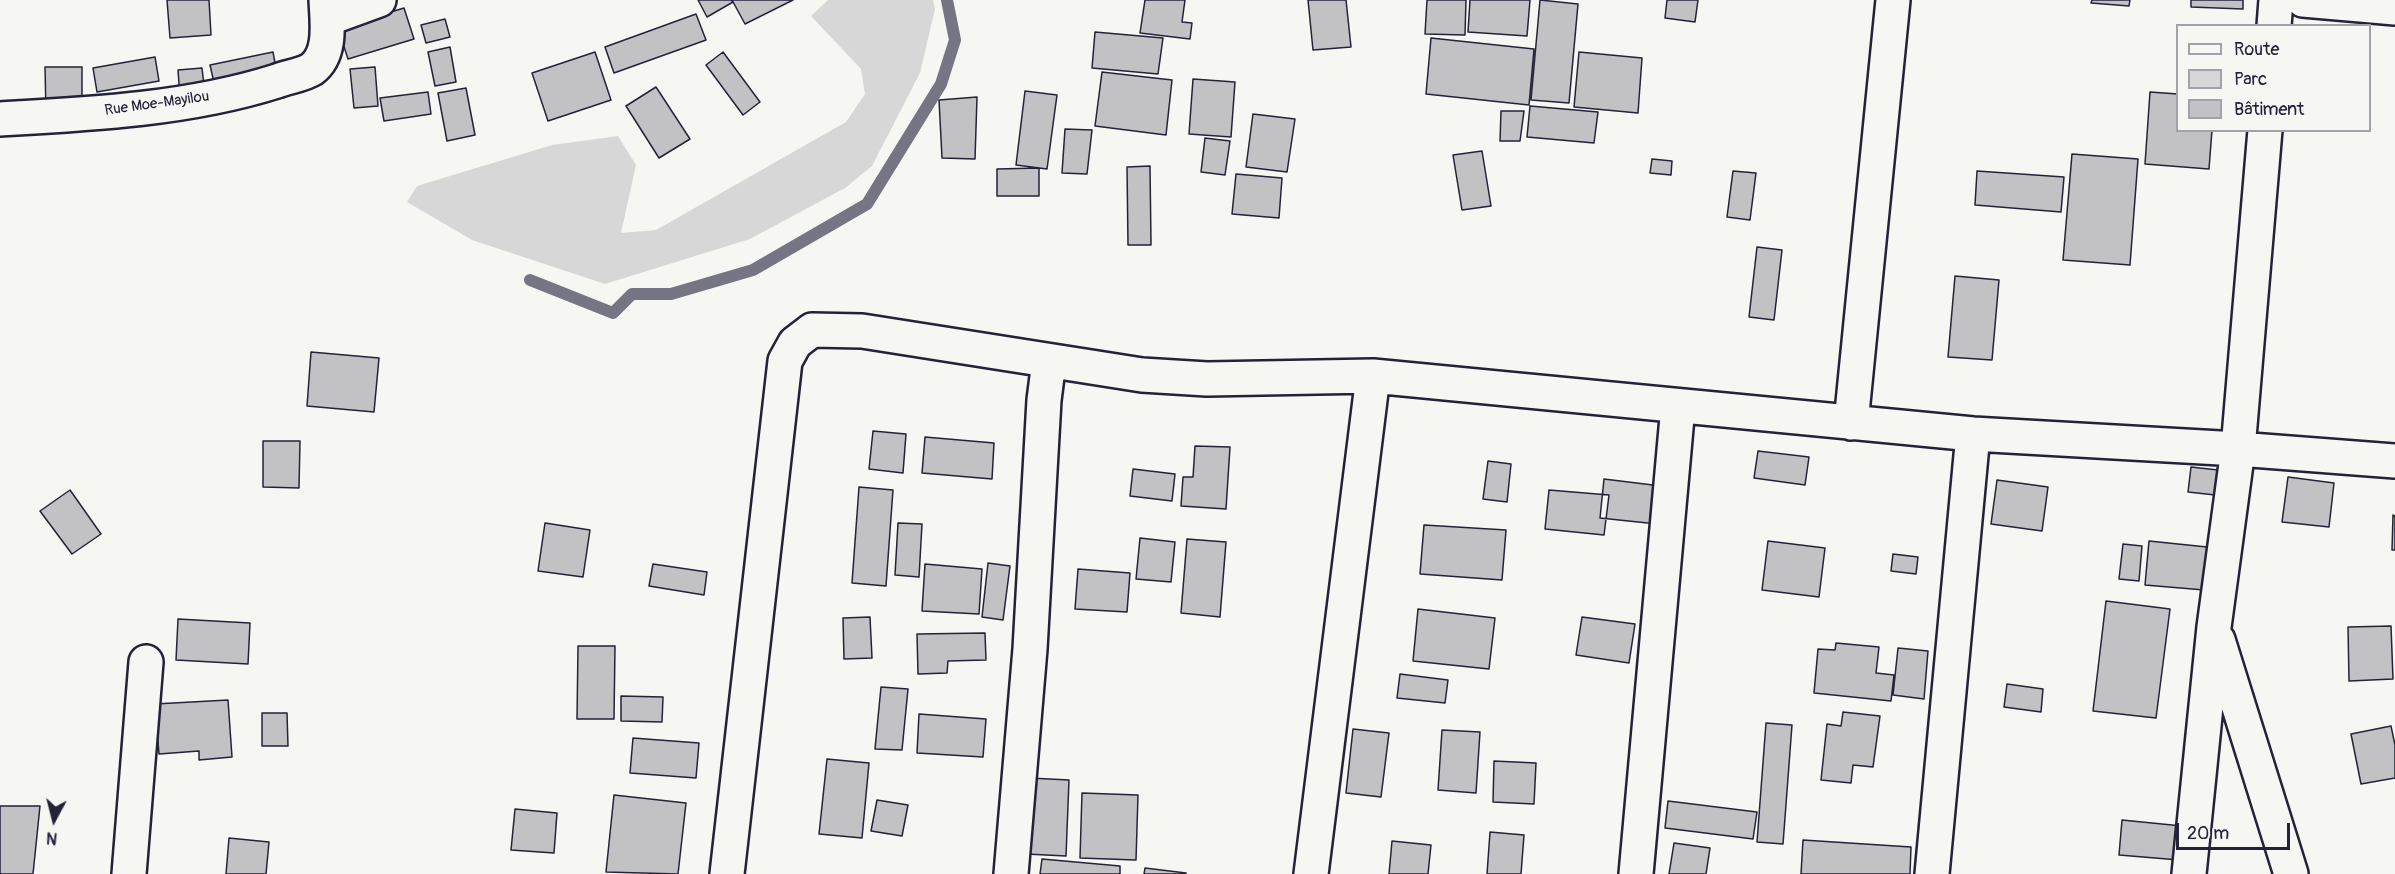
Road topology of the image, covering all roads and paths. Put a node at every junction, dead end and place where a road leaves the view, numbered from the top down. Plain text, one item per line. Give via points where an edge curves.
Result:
1 (380, 0) edge
2 (1893, 0) edge
3 (2276, 0) edge
4 (2303, 0) edge
5 (2395, 8) edge
6 (326, 10) edge
7 (2274, 24) edge
8 (0, 119) edge
9 (2265, 132) edge
10 (1049, 361) junction
11 (1373, 376) junction
12 (1678, 406) junction
13 (1851, 423) junction
14 (1973, 434) junction
15 (2238, 449) junction
16 (2395, 461) edge
17 (2214, 627) junction
18 (146, 663) dead end
19 (129, 874) edge
20 (727, 874) edge
21 (1011, 874) edge
22 (1311, 874) edge
23 (1635, 874) edge
24 (1932, 874) edge
25 (2189, 874) edge
26 (2291, 874) edge

1 - 6 street
2 - 13 street
3 - 7 street
4 - 5 street
6 - 8 street, Rue Moe-Mayilou via 325,48 312,70 251,89 134,109
9 - 15 street
10 - 11 street via 1142,375 1207,379
10 - 20 street via 862,331 812,330 795,343 785,361
10 - 21 street
11 - 12 street
11 - 22 street
12 - 13 street
12 - 23 street
13 - 14 street
14 - 15 street
14 - 24 street
15 - 16 street
15 - 17 street
17 - 25 street
17 - 26 street
18 - 19 street

